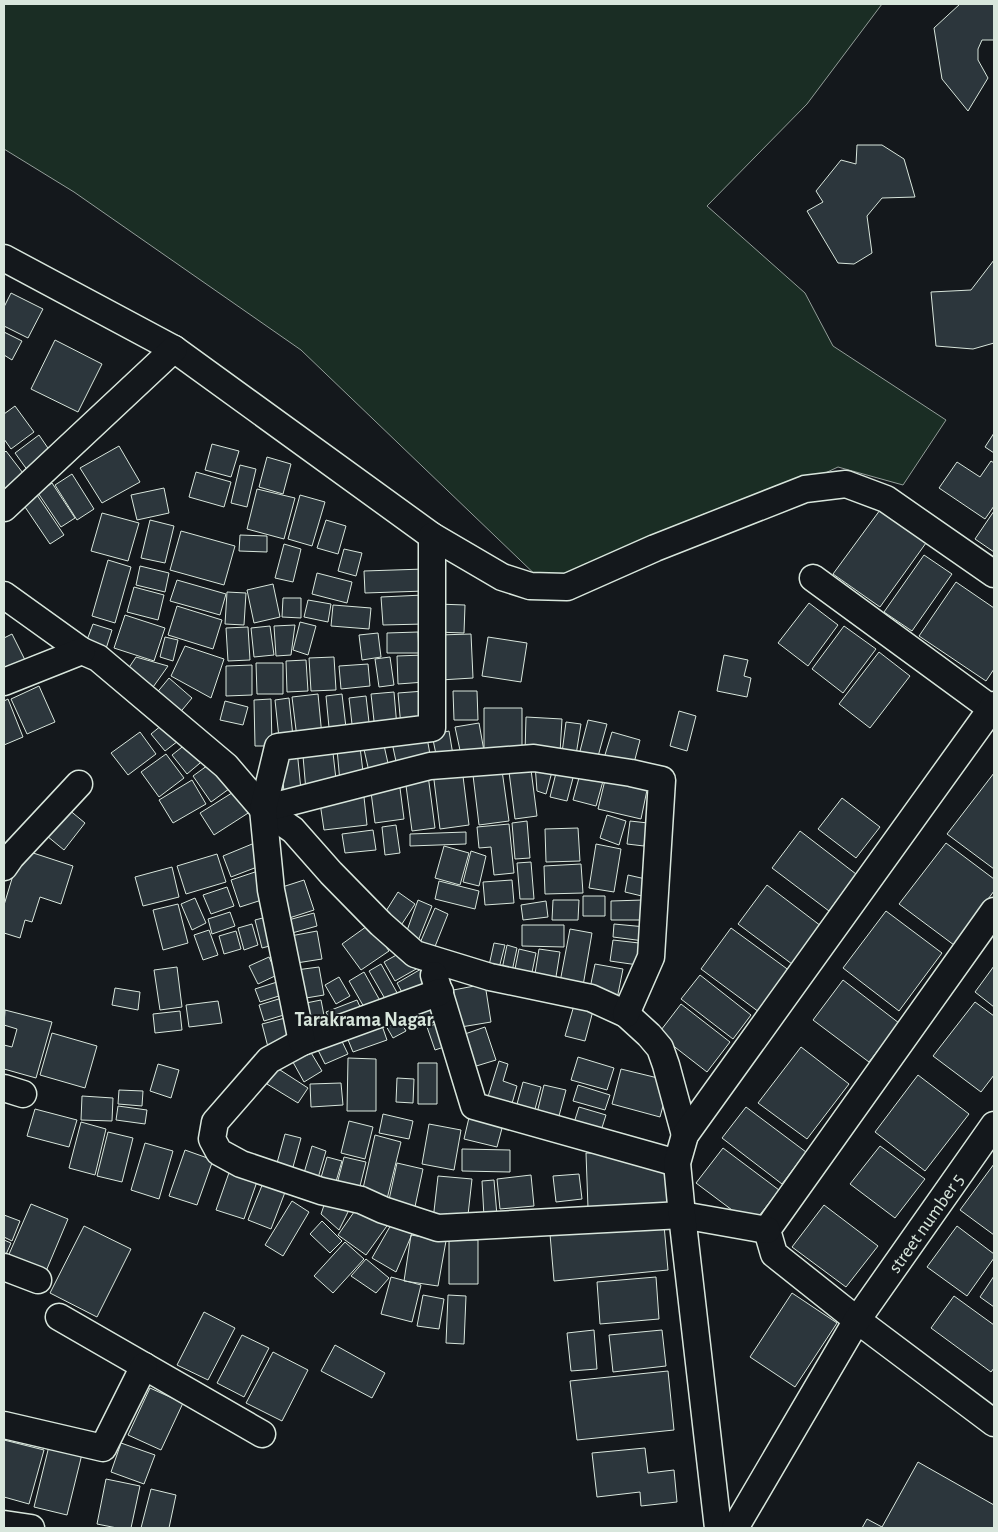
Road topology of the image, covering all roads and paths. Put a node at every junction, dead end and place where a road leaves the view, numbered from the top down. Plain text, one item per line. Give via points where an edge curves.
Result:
1 (5, 263) edge
2 (174, 349) junction
3 (4, 508) edge
4 (432, 536) junction
5 (994, 574) edge
6 (813, 578) dead end
7 (4, 595) edge
8 (82, 651) junction
9 (4, 682) edge
10 (993, 707) edge
11 (79, 784) dead end
12 (263, 809) junction
13 (6, 859) edge
14 (994, 911) edge
15 (428, 958) junction
16 (440, 992) junction
17 (626, 1014) junction
18 (302, 1042) junction
19 (994, 1125) edge
20 (685, 1136) junction
21 (678, 1163) junction
22 (682, 1215) junction
23 (767, 1230) junction
24 (4, 1267) edge
25 (38, 1280) dead end
26 (59, 1318) dead end
27 (857, 1320) junction
28 (144, 1366) junction
29 (994, 1424) edge
30 (4, 1425) edge
31 (262, 1434) dead end
32 (718, 1528) edge
33 (735, 1528) edge

1 - 2 street
2 - 3 street
2 - 4 street
4 - 5 street via 502,577 530,586 567,587 655,548 805,489 846,484 886,499
4 - 12 street via 432,728 278,747
6 - 10 street
7 - 8 street
8 - 9 street
8 - 12 street via 98,658 226,766
10 - 20 street
11 - 13 street
12 - 15 street via 293,830 331,873 415,954
12 - 17 street via 430,766 534,758 662,780 652,957
12 - 18 street via 271,890
14 - 23 street
15 - 16 street
15 - 17 street via 490,977 591,998
16 - 18 street
16 - 21 street via 474,1106
17 - 20 street via 660,1048
18 - 22 street via 269,1060 215,1122 212,1139 219,1152 241,1164 321,1191 360,1200 438,1228
19 - 27 street, street number 5
20 - 21 street
21 - 22 street
22 - 23 street
22 - 32 street
23 - 27 street via 774,1254
24 - 25 street
26 - 28 street
27 - 29 street
27 - 33 street, street number 5
28 - 30 street via 103,1448
28 - 31 street

